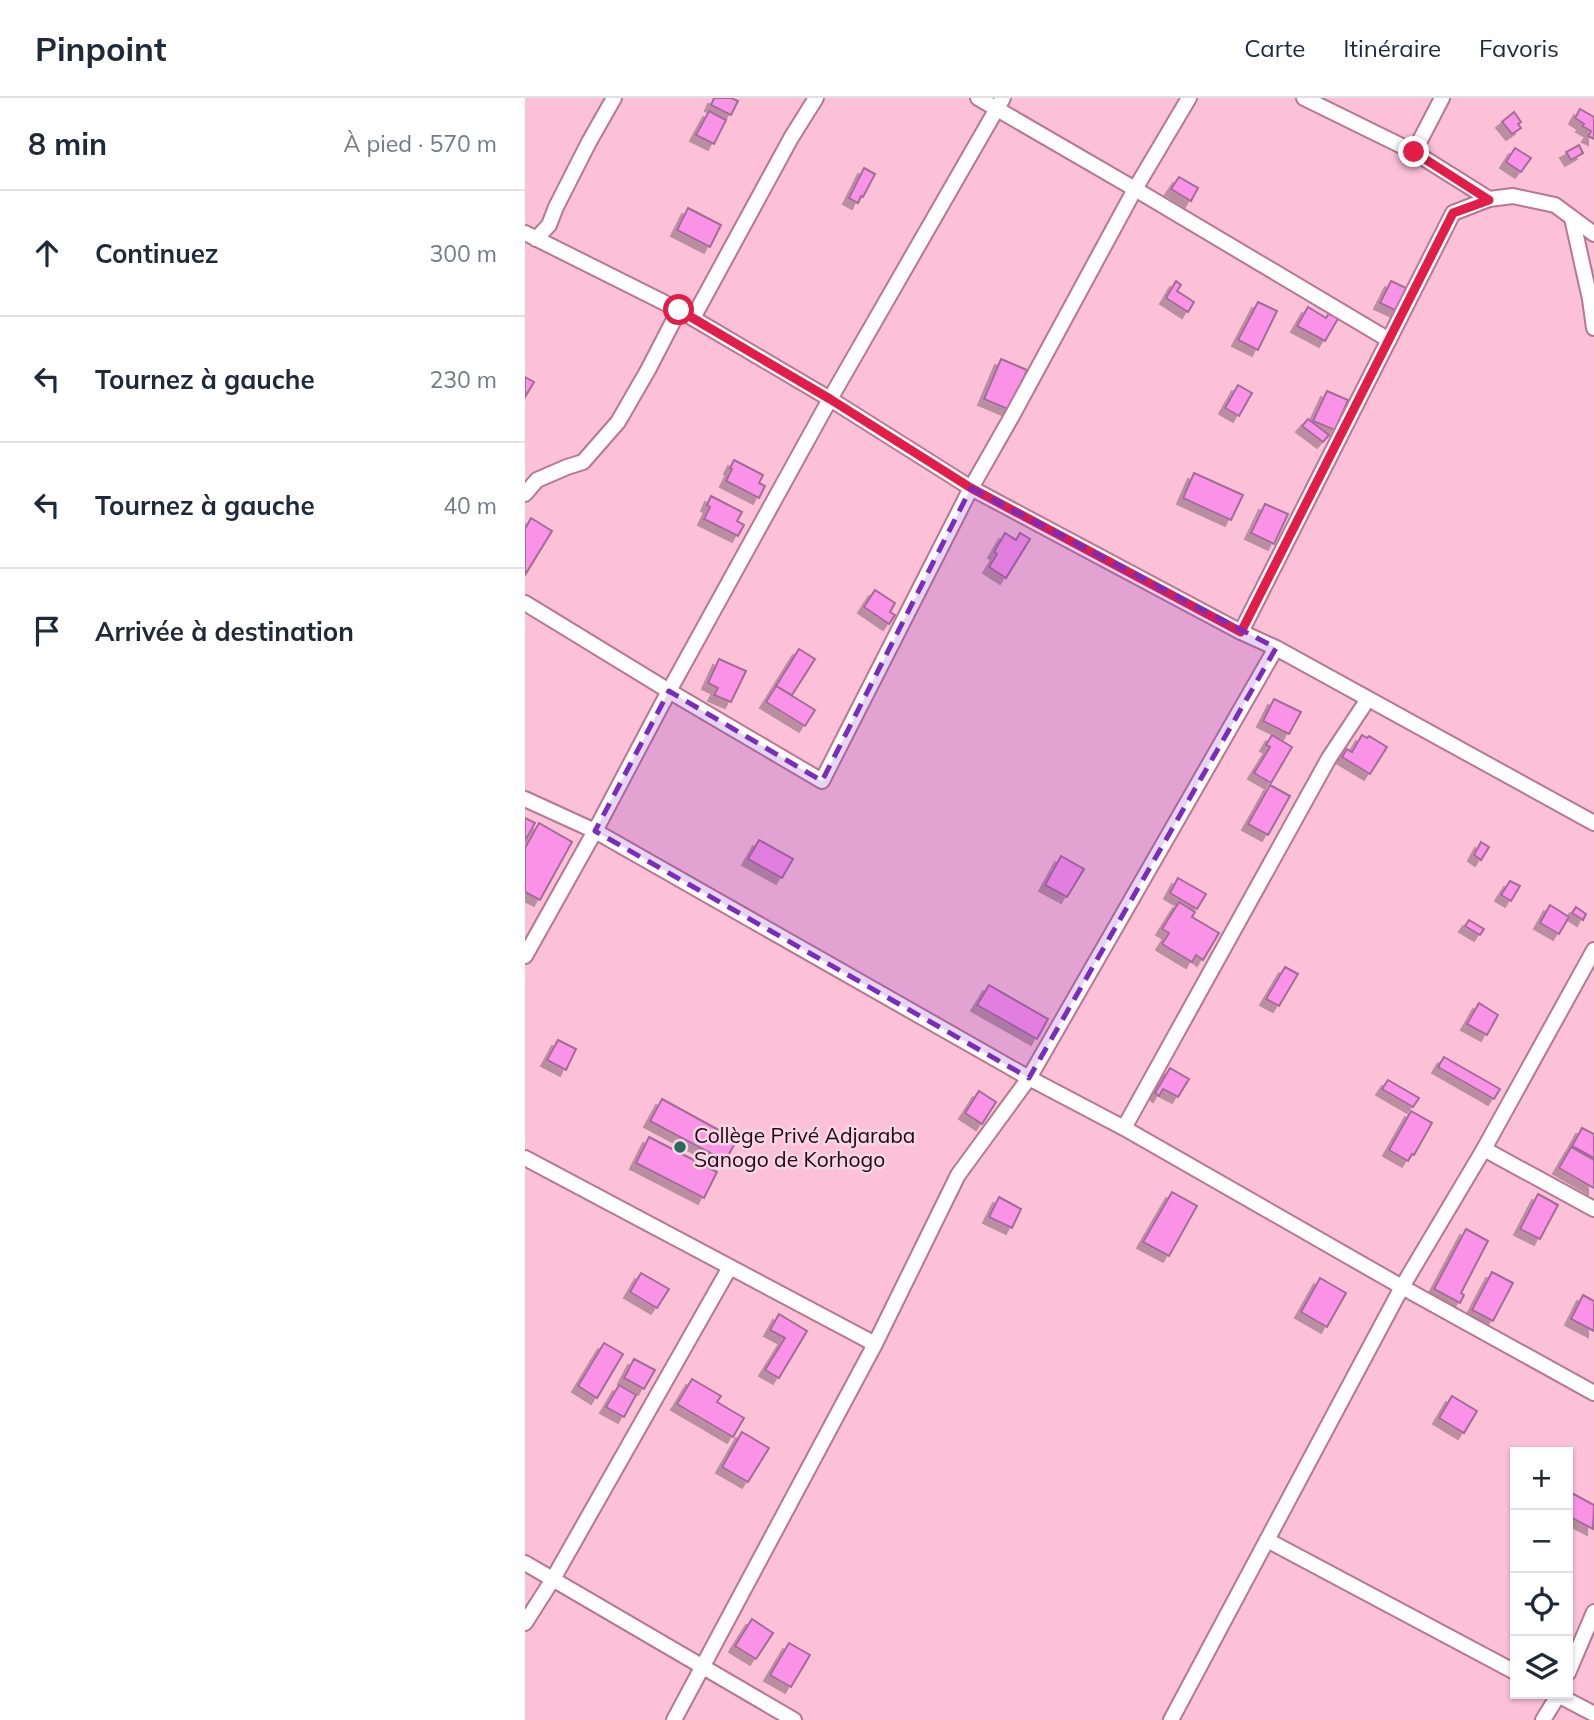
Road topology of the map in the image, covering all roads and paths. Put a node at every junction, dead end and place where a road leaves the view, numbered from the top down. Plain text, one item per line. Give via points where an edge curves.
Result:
1 (614, 98) edge
2 (816, 98) edge
3 (978, 98) edge
4 (1189, 98) edge
5 (1304, 98) edge
6 (1442, 98) edge
7 (1000, 103) edge
8 (1414, 152) junction
9 (1135, 188) junction
10 (1489, 200) junction
11 (1573, 218) junction
12 (1594, 234) edge
13 (531, 236) edge
14 (679, 310) junction
15 (693, 318) junction
16 (1594, 328) edge
17 (1389, 340) junction
18 (830, 399) junction
19 (971, 488) junction
20 (525, 494) edge
21 (525, 603) edge
22 (1241, 632) junction
23 (1276, 648) junction
24 (669, 691) junction
25 (1368, 699) junction
26 (525, 799) edge
27 (1594, 822) edge
28 (595, 831) junction
29 (1594, 950) edge
30 (525, 956) edge
31 (1029, 1078) junction
32 (1124, 1128) junction
33 (1484, 1149) junction
34 (525, 1158) edge
35 (1594, 1209) edge
36 (730, 1267) junction
37 (1402, 1287) junction
38 (875, 1344) junction
39 (1594, 1393) edge
40 (1267, 1541) junction
41 (525, 1563) edge
42 (553, 1579) junction
43 (1594, 1612) edge
44 (525, 1623) edge
45 (1573, 1660) edge
46 (703, 1667) junction
47 (1510, 1669) edge
48 (1554, 1699) edge
49 (1566, 1699) edge
50 (1594, 1714) edge
51 (674, 1720) edge
52 (794, 1720) edge
53 (1171, 1720) edge
54 (1543, 1720) edge

1 - 13 street via 549,225
2 - 15 street
3 - 7 street
4 - 9 street
5 - 8 street
6 - 8 street
7 - 9 street
7 - 18 street
8 - 10 street
9 - 17 street
9 - 19 street
10 - 11 street via 1523,198 1555,205
10 - 17 street via 1453,213
11 - 12 street
11 - 16 street
13 - 14 street
14 - 15 street
14 - 20 street via 618,422 583,462 537,480
15 - 18 street
17 - 22 street
18 - 19 street
18 - 24 street
19 - 22 street
19 - 24 street via 822,781
21 - 24 street
22 - 23 street
23 - 25 street
23 - 31 street
24 - 28 street
25 - 27 street
25 - 32 street via 1329,758
26 - 28 street
28 - 30 street
28 - 31 street
29 - 33 street
31 - 32 street
31 - 38 street via 958,1175
32 - 37 street
33 - 35 street
33 - 37 street
34 - 36 street
36 - 38 street
36 - 42 street
37 - 39 street
37 - 40 street
38 - 46 street
40 - 47 street
40 - 53 street
41 - 42 street
42 - 44 street
42 - 46 street
43 - 45 street
46 - 51 street
46 - 52 street
48 - 54 street
49 - 50 street

